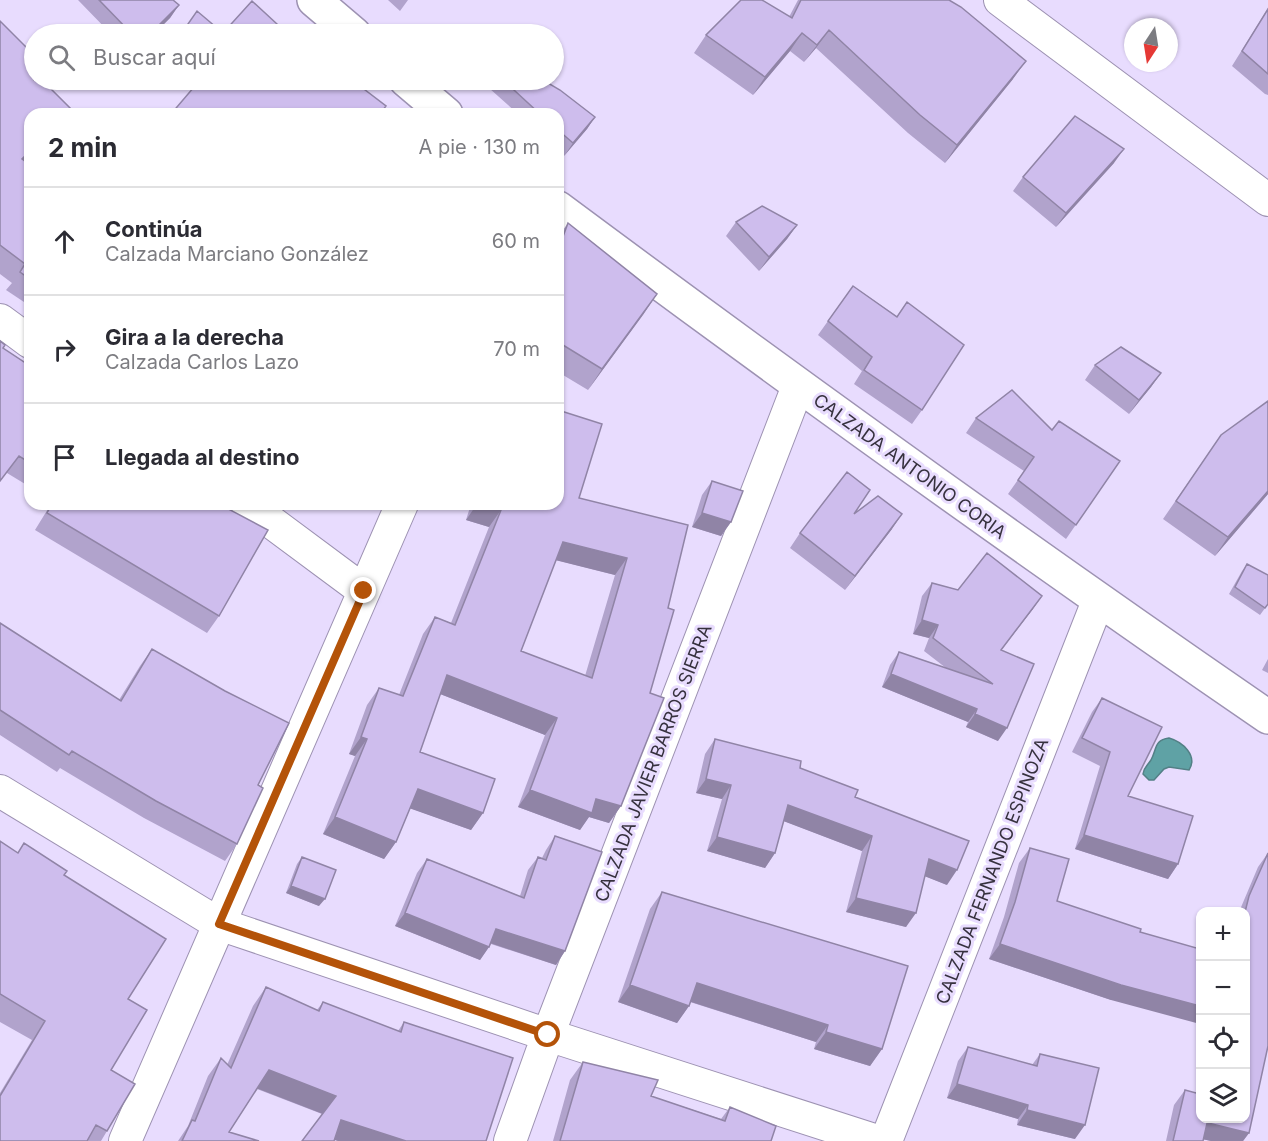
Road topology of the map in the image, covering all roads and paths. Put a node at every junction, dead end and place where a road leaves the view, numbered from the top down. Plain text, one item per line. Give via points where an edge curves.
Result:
1 (314, 0) edge
2 (1000, 0) edge
3 (342, 24) edge
4 (418, 90) edge
5 (439, 108) edge
6 (1268, 200) edge
7 (564, 212) edge
8 (0, 320) edge
9 (24, 338) edge
10 (798, 386) junction
11 (255, 510) edge
12 (399, 510) edge
13 (364, 591) junction
14 (1098, 601) junction
15 (1268, 717) edge
16 (0, 791) edge
17 (219, 924) junction
18 (548, 1035) junction
19 (124, 1141) edge
20 (510, 1141) edge
21 (877, 1141) edge
22 (886, 1141) edge

1 - 3 street
2 - 6 street
4 - 5 street
7 - 10 street, CALZADA ANTONIO CORIA
8 - 9 street
10 - 14 street, CALZADA ANTONIO CORIA
10 - 18 street, CALZADA JAVIER BARROS SIERRA
11 - 13 street
12 - 13 street
13 - 17 street
14 - 15 street, CALZADA ANTONIO CORIA
14 - 22 street, CALZADA FERNANDO ESPINOZA
16 - 17 street
17 - 18 street
17 - 19 street
18 - 20 street, CALZADA JAVIER BARROS SIERRA
18 - 21 street

